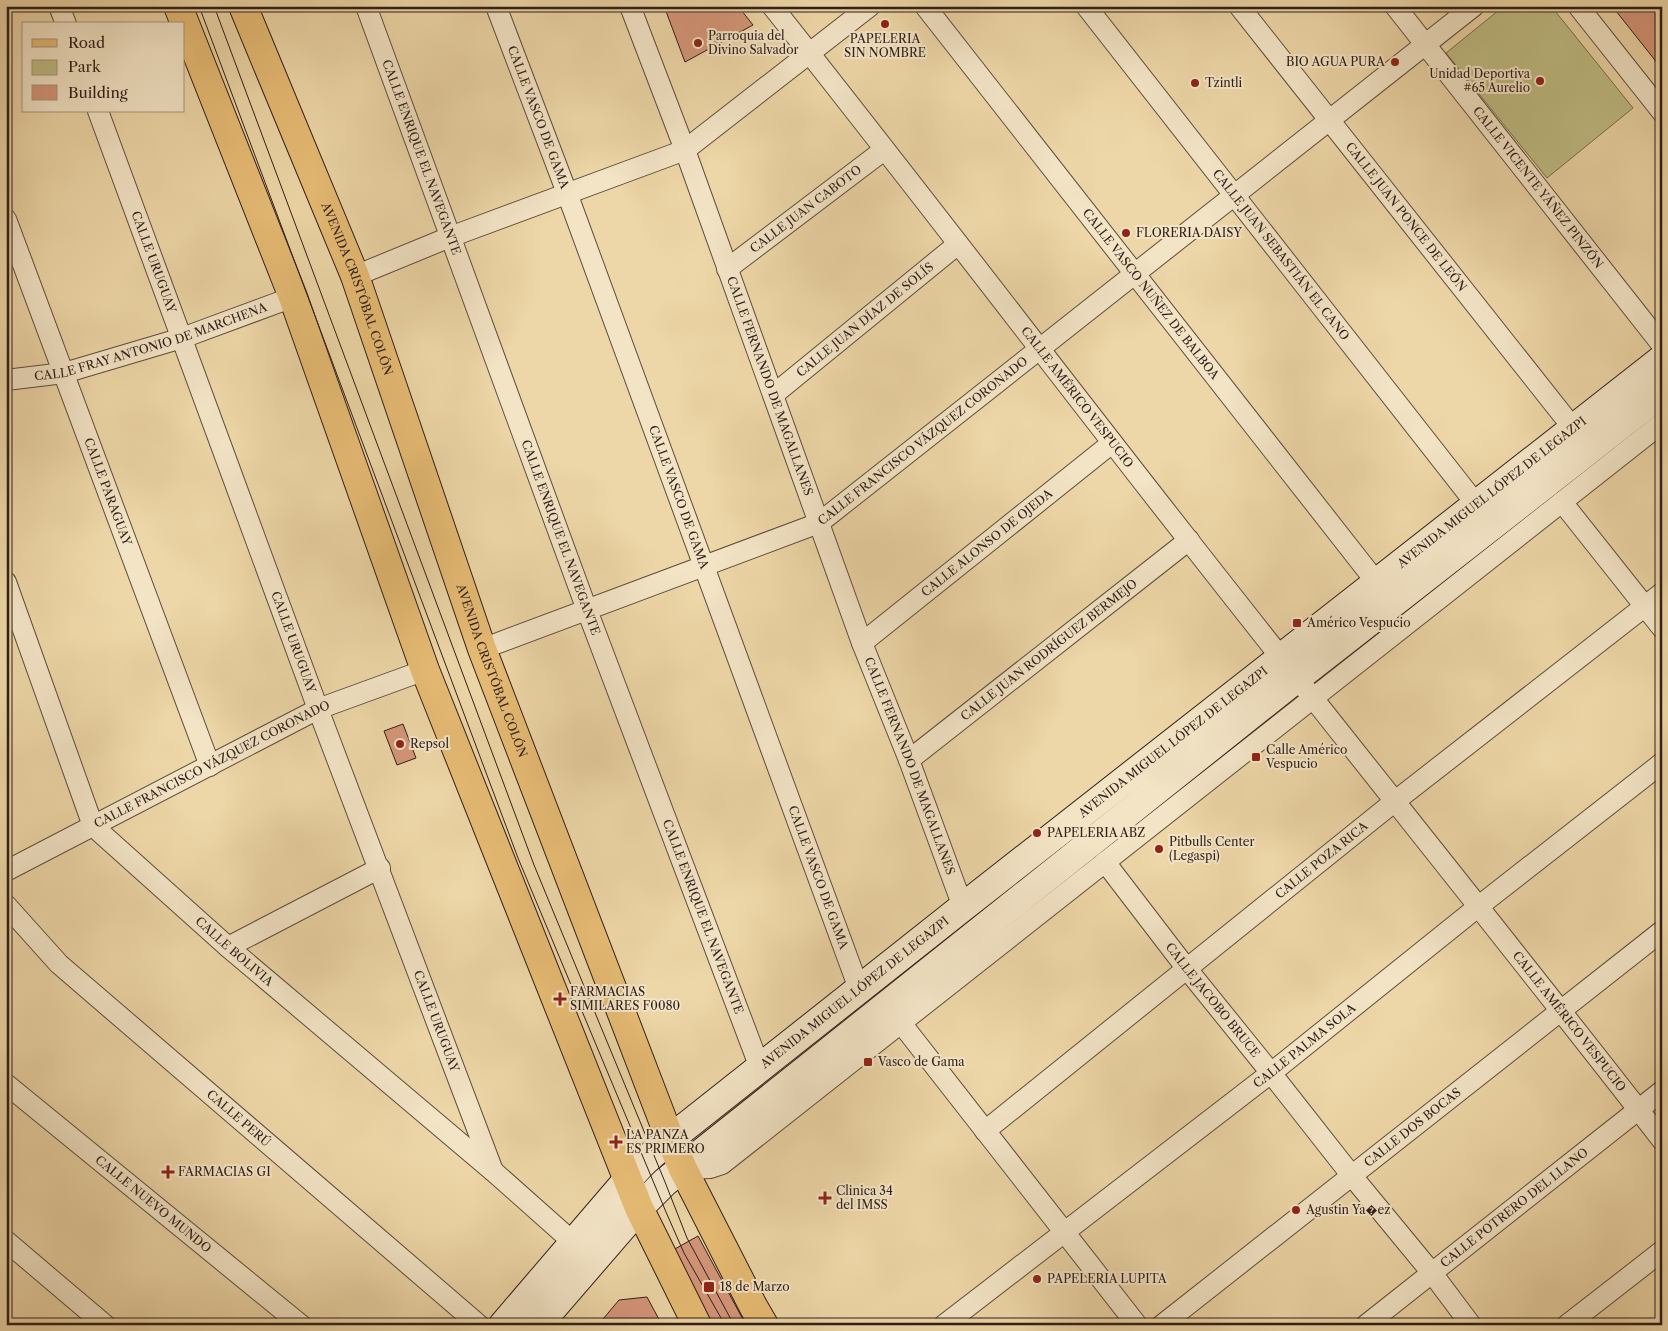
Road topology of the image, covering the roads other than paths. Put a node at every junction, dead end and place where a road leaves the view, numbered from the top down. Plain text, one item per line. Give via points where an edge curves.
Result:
1 (59, 6) edge
2 (178, 6) edge
3 (243, 6) edge
4 (366, 6) edge
5 (496, 6) edge
6 (630, 6) edge
7 (772, 6) edge
8 (870, 6) edge
9 (926, 6) edge
10 (1086, 6) edge
11 (1239, 6) edge
12 (1395, 6) edge
13 (1474, 6) edge
14 (1578, 6) edge
15 (65, 22) edge
16 (184, 22) edge
17 (185, 24) edge
18 (1425, 45) junction
19 (810, 54) junction
20 (98, 112) edge
21 (1662, 112) edge
22 (1329, 120) junction
23 (685, 150) junction
24 (884, 150) junction
25 (567, 193) junction
26 (1234, 196) junction
27 (6, 219) edge
28 (450, 237) junction
29 (958, 244) junction
30 (727, 269) junction
31 (1135, 274) junction
32 (354, 276) junction
33 (293, 297) junction
34 (182, 338) junction
35 (1662, 345) edge
36 (1039, 349) junction
37 (1662, 359) edge
38 (64, 373) junction
39 (6, 380) edge
40 (1662, 393) edge
41 (773, 395) junction
42 (1662, 423) edge
43 (1573, 428) junction
44 (1112, 443) junction
45 (1562, 502) junction
46 (1476, 504) junction
47 (819, 523) junction
48 (1189, 540) junction
49 (704, 566) junction
50 (6, 582) edge
51 (1377, 583) junction
52 (1662, 593) edge
53 (1645, 606) junction
54 (587, 610) junction
55 (1662, 628) edge
56 (862, 643) junction
57 (482, 648) junction
58 (425, 670) junction
59 (1297, 678) junction
60 (318, 709) junction
61 (909, 760) junction
62 (1662, 763) edge
63 (210, 766) junction
64 (1394, 802) junction
65 (93, 826) junction
66 (1105, 862) junction
67 (380, 868) junction
68 (6, 871) edge
69 (6, 905) edge
70 (1479, 906) junction
71 (963, 907) junction
72 (1662, 931) edge
73 (228, 946) junction
74 (1187, 969) junction
75 (859, 989) junction
76 (1561, 1010) junction
77 (901, 1023) junction
78 (760, 1068) junction
79 (1271, 1073) junction
80 (6, 1084) edge
81 (1662, 1091) edge
82 (1638, 1109) junction
83 (986, 1131) junction
84 (670, 1139) junction
85 (1662, 1140) edge
86 (683, 1168) junction
87 (493, 1171) junction
88 (1352, 1176) junction
89 (628, 1179) junction
90 (639, 1208) junction
91 (1064, 1233) junction
92 (6, 1240) edge
93 (574, 1243) junction
94 (1662, 1251) edge
95 (1432, 1273) junction
96 (105, 1325) edge
97 (301, 1325) edge
98 (479, 1325) edge
99 (503, 1325) edge
100 (538, 1325) edge
101 (697, 1325) edge
102 (764, 1325) edge
103 (944, 1325) edge
104 (1137, 1325) edge
105 (1162, 1325) edge
106 (1366, 1325) edge
107 (1471, 1325) edge
108 (1567, 1325) edge

1 - 15 street
2 - 16 main road
3 - 32 main road, AVENIDA CRISTÓBAL COLÓN
4 - 28 street, CALLE ENRIQUE EL NAVEGANTE
5 - 25 street, CALLE VASCO DE GAMA
6 - 23 street, CALLE FERNANDO DE MAGALLANES
7 - 19 street, CALLE AMÉRICO VESPUCIO
8 - 19 street
9 - 31 street, CALLE VASCO NUÑEZ DE BALBOA
10 - 26 street, CALLE JUAN SEBASTIÁN EL CANO
11 - 22 street, CALLE JUAN PONCE DE LEÓN
12 - 18 street, CALLE VICENTE YÁÑEZ PINZÓN
13 - 18 street, CALLE FRANCISCO VÁZQUEZ CORONADO
14 - 21 street
17 - 33 main road
18 - 22 street, CALLE FRANCISCO VÁZQUEZ CORONADO
18 - 35 street, CALLE VICENTE YÁÑEZ PINZÓN
19 - 23 street
19 - 24 street, CALLE AMÉRICO VESPUCIO
20 - 34 street, CALLE URUGUAY
22 - 26 street, CALLE FRANCISCO VÁZQUEZ CORONADO
22 - 43 street, CALLE JUAN PONCE DE LEÓN
23 - 25 street
23 - 30 street, CALLE FERNANDO DE MAGALLANES
24 - 29 street, CALLE AMÉRICO VESPUCIO
24 - 30 street, CALLE JUAN CABOTO
25 - 28 street
25 - 49 street, CALLE VASCO DE GAMA
26 - 31 street, CALLE FRANCISCO VÁZQUEZ CORONADO
26 - 46 street, CALLE JUAN SEBASTIÁN EL CANO
27 - 38 street, CALLE PARAGUAY
28 - 32 street
28 - 54 street, CALLE ENRIQUE EL NAVEGANTE
29 - 36 street, CALLE AMÉRICO VESPUCIO
29 - 41 street, CALLE JUAN DÍAZ DE SOLÍS
30 - 41 street, CALLE FERNANDO DE MAGALLANES
31 - 36 street, CALLE FRANCISCO VÁZQUEZ CORONADO
31 - 51 street, CALLE VASCO NUÑEZ DE BALBOA
32 - 57 main road, AVENIDA CRISTÓBAL COLÓN
33 - 34 street, CALLE FRAY ANTONIO DE MARCHENA
33 - 58 main road
34 - 38 street, CALLE FRAY ANTONIO DE MARCHENA
34 - 60 street, CALLE URUGUAY
36 - 44 street, CALLE AMÉRICO VESPUCIO
36 - 47 street, CALLE FRANCISCO VÁZQUEZ CORONADO
37 - 43 main road, AVENIDA MIGUEL LÓPEZ DE LEGAZPI
38 - 39 street, CALLE FRAY ANTONIO DE MARCHENA
38 - 63 street, CALLE PARAGUAY
40 - 59 main road, AVENIDA MIGUEL LÓPEZ DE LEGAZPI
41 - 47 street, CALLE FERNANDO DE MAGALLANES
42 - 45 street, AVENIDA MIGUEL LÓPEZ DE LEGAZPI
43 - 46 main road, AVENIDA MIGUEL LÓPEZ DE LEGAZPI
44 - 48 street, CALLE AMÉRICO VESPUCIO
44 - 56 street, CALLE ALONSO DE OJEDA
45 - 53 street
45 - 59 street, AVENIDA MIGUEL LÓPEZ DE LEGAZPI
46 - 51 main road, AVENIDA MIGUEL LÓPEZ DE LEGAZPI
47 - 49 street, CALLE FRANCISCO VÁZQUEZ CORONADO
47 - 56 street, CALLE FERNANDO DE MAGALLANES
48 - 59 street, CALLE AMÉRICO VESPUCIO
48 - 61 street, CALLE JUAN RODRÍGUEZ BERMEJO
49 - 54 street, CALLE FRANCISCO VÁZQUEZ CORONADO
49 - 75 street, CALLE VASCO DE GAMA
50 - 65 street, CALLE BOLIVIA
51 - 59 main road, AVENIDA MIGUEL LÓPEZ DE LEGAZPI
52 - 53 street, CALLE POZA RICA
53 - 55 street
53 - 64 street, CALLE POZA RICA
54 - 57 street, CALLE FRANCISCO VÁZQUEZ CORONADO
54 - 78 street, CALLE ENRIQUE EL NAVEGANTE
56 - 61 street, CALLE FERNANDO DE MAGALLANES
57 - 84 main road, AVENIDA CRISTÓBAL COLÓN
58 - 60 street, CALLE FRANCISCO VÁZQUEZ CORONADO
58 - 89 main road
59 - 64 street, CALLE AMÉRICO VESPUCIO
59 - 66 street, AVENIDA MIGUEL LÓPEZ DE LEGAZPI
59 - 71 main road, AVENIDA MIGUEL LÓPEZ DE LEGAZPI
59 - 86 main road, AVENIDA MIGUEL LÓPEZ DE LEGAZPI
60 - 63 street, CALLE FRANCISCO VÁZQUEZ CORONADO
60 - 67 street, CALLE URUGUAY
61 - 71 street, CALLE FERNANDO DE MAGALLANES
62 - 70 street, CALLE PALMA SOLA
63 - 65 street, CALLE FRANCISCO VÁZQUEZ CORONADO
64 - 70 street, CALLE AMÉRICO VESPUCIO
64 - 74 street, CALLE POZA RICA
65 - 68 street, CALLE FRANCISCO VÁZQUEZ CORONADO
65 - 73 street, CALLE BOLIVIA
66 - 74 street, CALLE JACOBO BRUCE
66 - 77 street, AVENIDA MIGUEL LÓPEZ DE LEGAZPI
67 - 73 street
67 - 87 street, CALLE URUGUAY
69 - 98 street, CALLE PERÚ via 59,964
70 - 76 street, CALLE AMÉRICO VESPUCIO
70 - 79 street, CALLE PALMA SOLA
71 - 75 main road, AVENIDA MIGUEL LÓPEZ DE LEGAZPI
72 - 76 street, CALLE DOS BOCAS
73 - 87 street, CALLE BOLIVIA
74 - 79 street, CALLE JACOBO BRUCE
74 - 83 street, CALLE POZA RICA
75 - 78 main road, AVENIDA MIGUEL LÓPEZ DE LEGAZPI
76 - 82 street, CALLE AMÉRICO VESPUCIO
76 - 88 street, CALLE DOS BOCAS
77 - 83 street
77 - 86 street, AVENIDA MIGUEL LÓPEZ DE LEGAZPI via 722,1164 710,1168
78 - 84 main road, AVENIDA MIGUEL LÓPEZ DE LEGAZPI
79 - 88 street, CALLE JACOBO BRUCE
79 - 91 street, CALLE PALMA SOLA
80 - 97 street, CALLE NUEVO MUNDO
81 - 82 street, CALLE POTRERO DEL LLANO
82 - 85 street, CALLE AMÉRICO VESPUCIO
82 - 95 street, CALLE POTRERO DEL LLANO
83 - 91 street
84 - 86 main road, AVENIDA CRISTÓBAL COLÓN
84 - 89 main road, AVENIDA MIGUEL LÓPEZ DE LEGAZPI
86 - 90 main road, AVENIDA MIGUEL LÓPEZ DE LEGAZPI
86 - 102 main road, AVENIDA CRISTÓBAL COLÓN
87 - 93 street, CALLE BOLIVIA
88 - 95 street, CALLE JACOBO BRUCE
88 - 105 street, CALLE DOS BOCAS
89 - 90 main road
89 - 93 main road, AVENIDA MIGUEL LÓPEZ DE LEGAZPI
90 - 100 main road, AVENIDA MIGUEL LÓPEZ DE LEGAZPI
90 - 101 main road
91 - 103 street, CALLE PALMA SOLA
91 - 104 street
92 - 96 street
93 - 99 main road, AVENIDA MIGUEL LÓPEZ DE LEGAZPI
94 - 108 street
95 - 106 street, CALLE POTRERO DEL LLANO
95 - 107 street, CALLE JACOBO BRUCE

